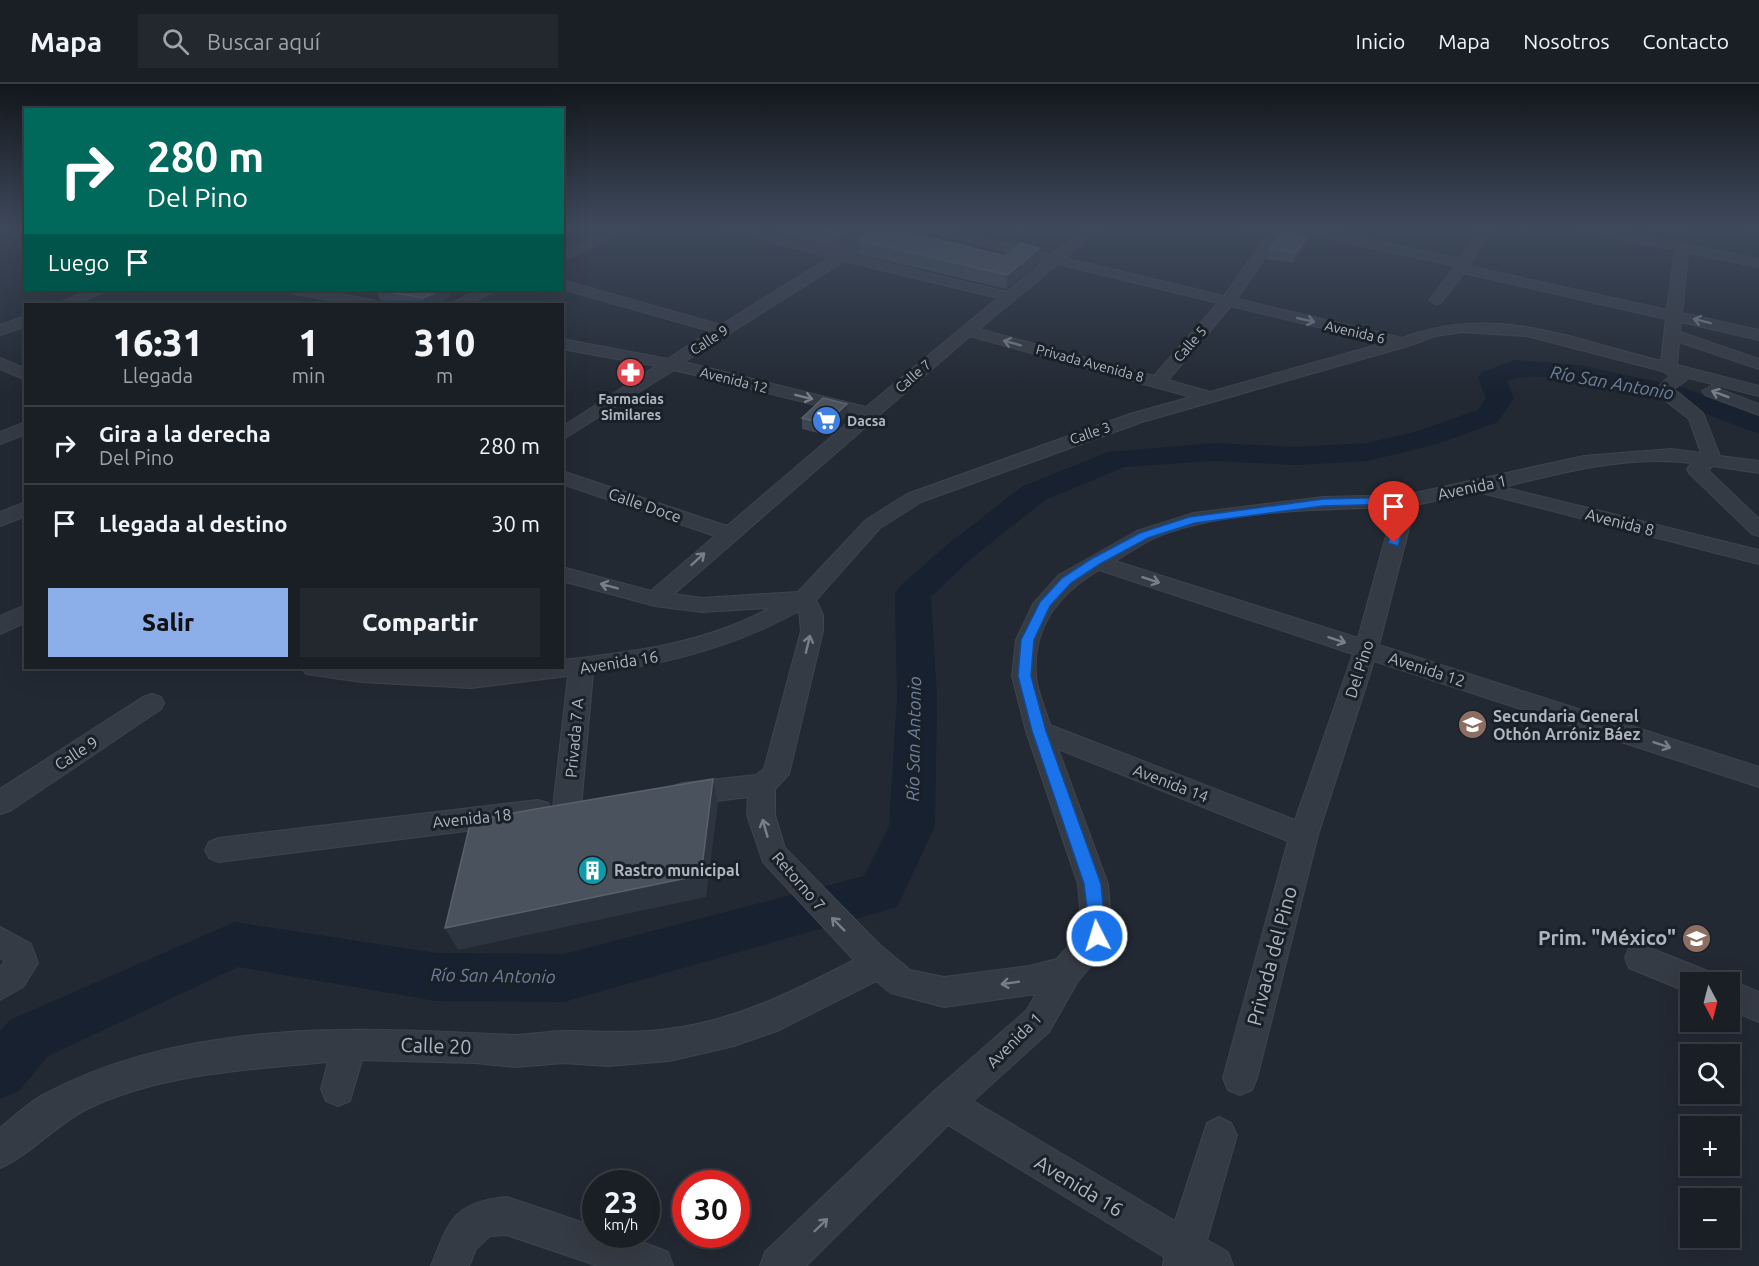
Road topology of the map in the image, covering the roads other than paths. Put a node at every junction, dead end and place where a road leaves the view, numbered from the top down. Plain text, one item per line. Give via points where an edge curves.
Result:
1 (798, 283) edge
2 (956, 283) edge
3 (1024, 283) edge
4 (1150, 283) edge
5 (1240, 283) edge
6 (1449, 283) edge
7 (1531, 283) edge
8 (1677, 283) edge
9 (564, 285) edge
10 (98, 291) edge
11 (488, 291) edge
12 (320, 292) edge
13 (1007, 296) junction
14 (1436, 300) dead end
15 (1227, 302) junction
16 (67, 303) edge
17 (294, 303) edge
18 (369, 303) edge
19 (460, 303) edge
20 (1673, 314) junction
21 (24, 321) edge
22 (0, 330) edge
23 (723, 330) junction
24 (968, 331) junction
25 (1673, 335) junction
26 (1759, 335) edge
27 (1408, 340) junction
28 (564, 344) edge
29 (0, 363) edge
30 (671, 364) junction
31 (1759, 364) edge
32 (24, 374) edge
33 (1672, 376) junction
34 (1158, 382) junction
35 (1759, 391) edge
36 (1210, 397) junction
37 (1759, 410) edge
38 (869, 413) junction
39 (24, 428) edge
40 (564, 434) edge
41 (0, 439) edge
42 (1710, 449) junction
43 (1759, 467) edge
44 (564, 478) edge
45 (1480, 486) junction
46 (1406, 501) junction
47 (24, 509) edge
48 (0, 520) edge
49 (1759, 530) edge
50 (727, 533) junction
51 (1759, 557) edge
52 (1096, 562) junction
53 (564, 575) edge
54 (655, 598) junction
55 (804, 599) junction
56 (1366, 650) junction
57 (322, 669) edge
58 (580, 669) junction
59 (152, 703) dead end
60 (1039, 731) junction
61 (1759, 777) edge
62 (762, 785) junction
63 (659, 797) edge
64 (0, 803) edge
65 (579, 806) joint
66 (1304, 835) junction
67 (219, 850) dead end
68 (0, 941) edge
69 (1640, 958) dead end
70 (873, 959) junction
71 (1067, 970) junction
72 (1680, 974) edge
73 (0, 985) edge
74 (1740, 999) edge
75 (1759, 1007) edge
76 (350, 1044) junction
77 (1240, 1078) dead end
78 (338, 1089) dead end
79 (945, 1104) junction
80 (1220, 1135) dead end
81 (0, 1150) edge
82 (1193, 1261) edge
83 (450, 1266) edge
84 (654, 1266) edge
85 (779, 1266) edge

1 - 23 street, Calle 9
2 - 13 street
3 - 13 street, Calle 7
4 - 15 street, Avenida 6
5 - 15 street, Calle 5
6 - 14 street
7 - 20 street
8 - 20 street
9 - 23 street
10 - 16 street
11 - 19 street
12 - 17 street
12 - 18 street
13 - 24 street, Calle 7
15 -> 27 street, Avenida 6
15 - 34 street, Calle 5
20 - 25 street
26 -> 20 street
21 - 22 street
23 - 30 street, Calle 9
34 -> 24 street, Privada Avenida 8
24 - 38 street, Calle 7
25 - 31 street
25 - 33 street
27 - 33 street, Avenida 6 via 1463,327 1494,327 1541,335
27 - 36 street, Calle 3
28 - 30 street, Avenida 12
29 - 32 street
30 -> 38 street, Avenida 12
30 - 40 street, Calle 9
33 - 35 street, Avenida 6
37 -> 33 street
33 - 42 street via 1668,394 1697,417
34 - 36 street, Privada Avenida 8
36 - 55 street, Calle 3 via 1050,447 914,498 873,524
38 - 50 street, Calle 7
39 - 41 street
42 - 43 street, Avenida 1
42 - 45 street, Avenida 1 via 1584,462
42 - 49 street via 1696,469
44 - 50 street, Calle Doce
45 - 46 street, Avenida 1
45 - 51 street, Avenida 8
46 - 52 street, Avenida 1 via 1323,503 1194,519 1144,535
46 - 56 street, Del Pino
47 - 48 street
54 -> 50 street, Calle 7
52 -> 56 street, Avenida 12
52 - 60 street, Avenida 1 via 1067,580 1044,604 1028,640 1024,676
54 -> 53 street
54 - 55 street via 702,605
55 - 58 street, Avenida 16 via 716,641 670,654
62 -> 55 street via 776,774 812,631 812,615
56 -> 61 street, Avenida 12
56 - 66 street, Del Pino
57 - 58 street, Avenida 16 via 471,679
58 - 65 street, Privada 7 A
59 - 64 street, Calle 9
60 - 66 street, Avenida 14
60 - 71 street, Avenida 1 via 1093,884 1097,936
62 - 63 street
70 -> 62 street, Retorno 7 via 773,854 761,814
65 - 67 street, Avenida 18
66 - 77 street, Privada del Pino
68 - 73 street via 20,954 22,963
69 - 72 street
71 -> 70 street, Retorno 7 via 1029,981 944,992 902,983
70 - 76 street, Calle 20 via 777,1016 669,1045 516,1051
71 - 79 street, Avenida 1 via 1038,1021
74 - 75 street
76 - 78 street
76 - 81 street, Calle 20 via 224,1056 133,1074 53,1108
79 - 82 street, Avenida 16
85 -> 79 street, Avenida 1
80 - 82 street
83 - 84 street via 462,1236 482,1218 507,1216

